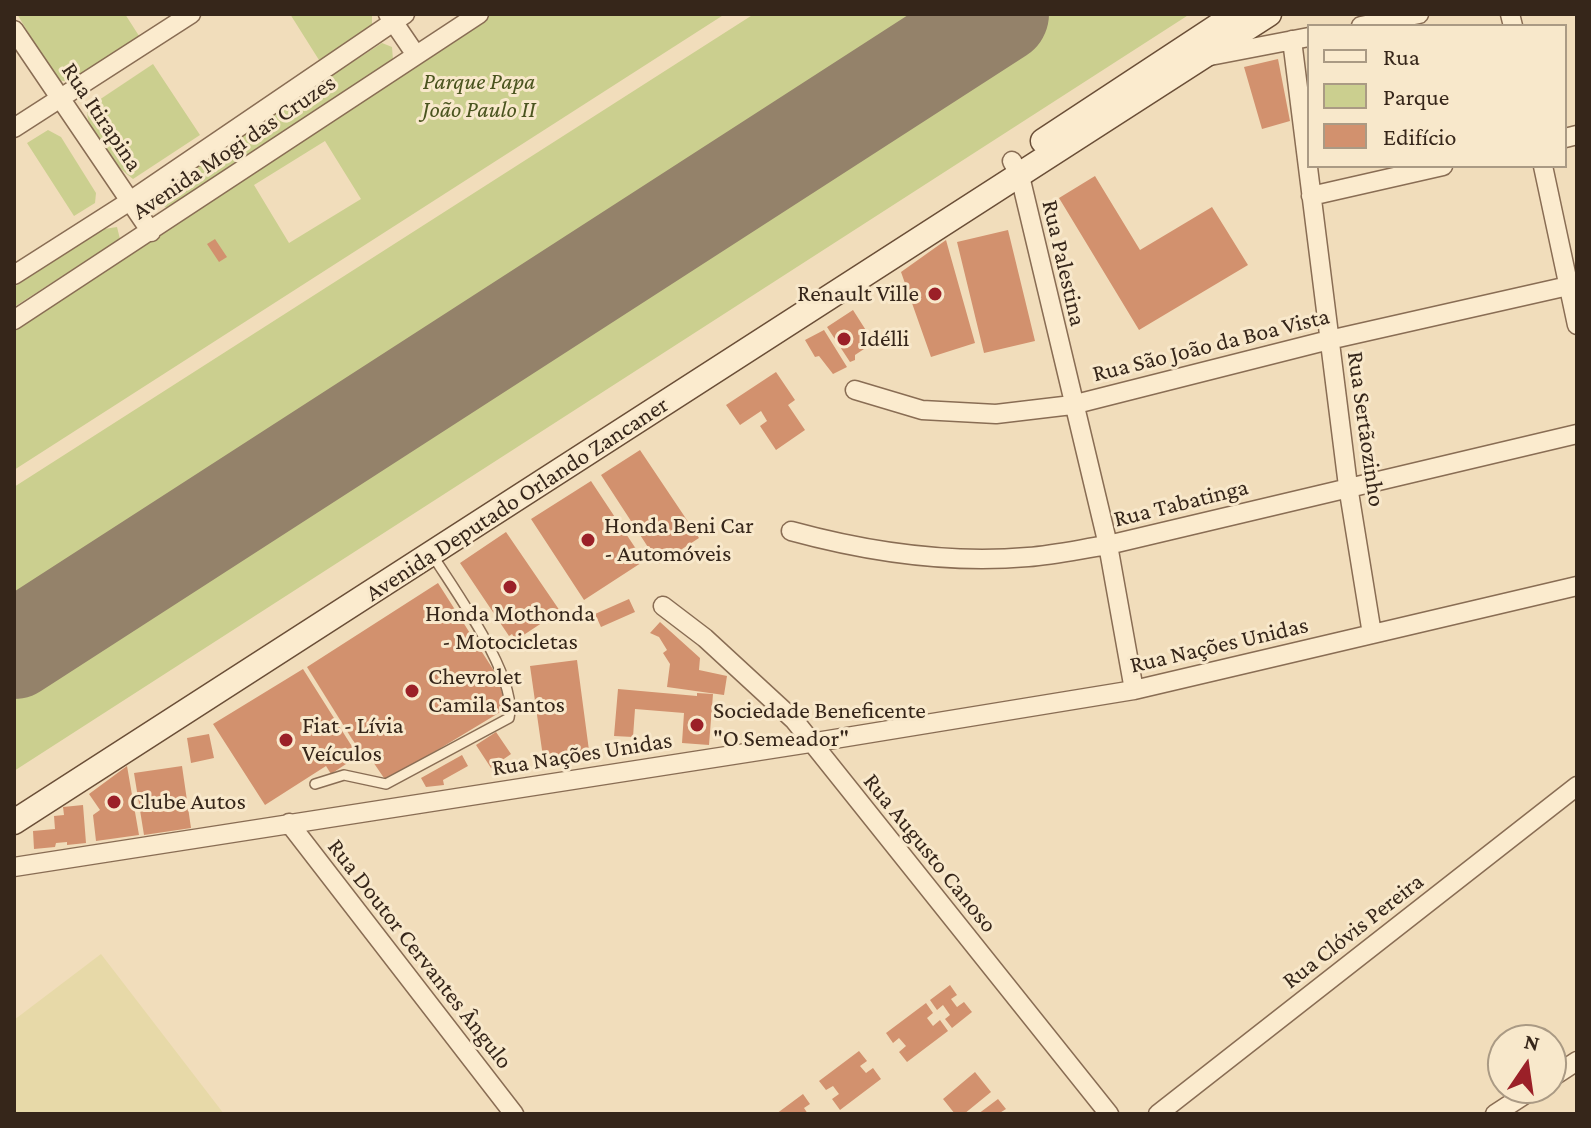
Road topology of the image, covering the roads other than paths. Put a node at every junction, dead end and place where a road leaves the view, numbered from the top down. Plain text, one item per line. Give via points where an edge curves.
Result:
1 (191, 14) edge
2 (479, 14) edge
3 (1269, 14) edge
4 (1419, 14) edge
5 (395, 17) edge
6 (1371, 24) edge
7 (14, 30) edge
8 (1244, 31) edge
9 (1300, 39) edge
10 (416, 55) junction
11 (60, 98) junction
12 (14, 128) edge
13 (1307, 139) edge
14 (1051, 146) junction
15 (1309, 168) edge
16 (1434, 168) edge
17 (1544, 168) edge
18 (1016, 169) junction
19 (978, 193) junction
20 (1311, 196) junction
21 (130, 201) junction
22 (151, 232) junction
23 (14, 275) edge
24 (1573, 286) edge
25 (14, 320) edge
26 (1577, 325) edge
27 (1329, 340) junction
28 (855, 390) dead end
29 (1072, 405) junction
30 (1577, 434) edge
31 (1348, 486) junction
32 (791, 531) dead end
33 (1108, 545) junction
34 (431, 553) junction
35 (1577, 586) edge
36 (663, 606) dead end
37 (1372, 634) junction
38 (1134, 690) junction
39 (810, 743) junction
40 (315, 784) dead end
41 (1577, 786) edge
42 (14, 802) edge
43 (14, 822) edge
44 (289, 823) junction
45 (14, 867) edge
46 (514, 1114) edge
47 (1109, 1114) edge
48 (1158, 1114) edge

1 - 11 street
2 - 10 street, Avenida Mogi das Cruzes
3 - 8 main road, Avenida Deputado Orlando Zancaner
4 - 6 street
5 - 10 street
5 - 21 street, Avenida Mogi das Cruzes
7 - 11 street, Rua Itirapina
8 - 9 street
8 - 14 main road, Avenida Deputado Orlando Zancaner
8 - 14 main road, Avenida Deputado Orlando Zancaner
9 - 13 street, Rua Sertãozinho
10 - 22 street, Avenida Mogi das Cruzes
11 - 12 street
11 - 21 street, Rua Itirapina
14 - 18 main road, Avenida Deputado Orlando Zancaner
15 - 20 street, Rua Sertãozinho
16 - 20 street
17 - 24 street
18 - 19 main road, Avenida Deputado Orlando Zancaner
18 - 29 street, Rua Palestina
19 - 34 main road, Avenida Deputado Orlando Zancaner
19 - 42 main road, Avenida Deputado Orlando Zancaner
20 - 27 street, Rua Sertãozinho
21 - 22 street, Rua Itirapina
21 - 23 street, Avenida Mogi das Cruzes
22 - 25 street, Avenida Mogi das Cruzes
24 - 26 street
24 - 27 street, Rua São João da Boa Vista
27 - 29 street, Rua São João da Boa Vista
27 - 31 street, Rua Sertãozinho
28 - 29 street, Rua São João da Boa Vista via 922,410 996,414
29 - 33 street, Rua Palestina
30 - 31 street, Rua Tabatinga
31 - 33 street, Rua Tabatinga
31 - 37 street, Rua Sertãozinho
32 - 33 street, Rua Tabatinga via 944,559 1029,557
33 - 38 street, Rua Palestina
34 - 40 lane via 496,657 509,718 386,784 344,775
34 - 43 main road, Avenida Deputado Orlando Zancaner
35 - 37 street, Rua Nações Unidas
36 - 39 street, Rua Augusto Canoso via 794,720
37 - 38 street, Rua Nações Unidas
38 - 39 street, Rua Nações Unidas
39 - 44 street, Rua Nações Unidas
39 - 47 street, Rua Augusto Canoso
41 - 48 street, Rua Clóvis Pereira
44 - 45 street, Rua Nações Unidas
44 - 46 street, Rua Doutor Cervantes Ângulo

